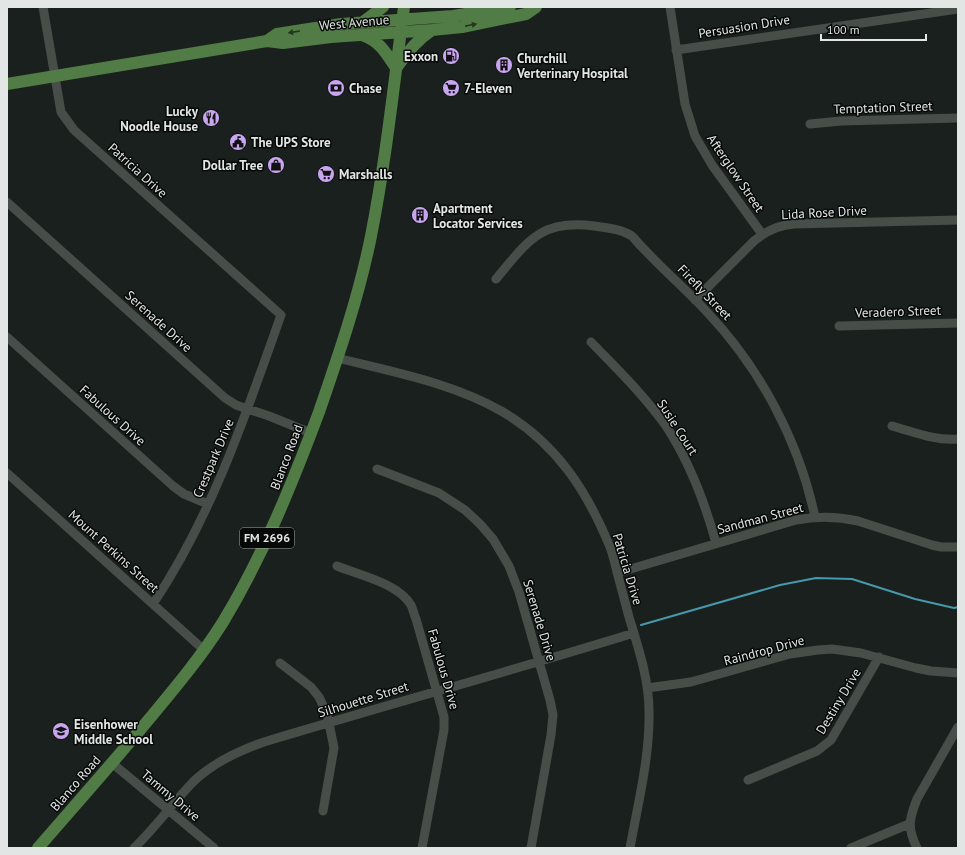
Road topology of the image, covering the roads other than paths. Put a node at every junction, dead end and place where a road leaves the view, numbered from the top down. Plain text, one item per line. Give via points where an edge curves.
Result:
1 (43, 7) edge
2 (383, 7) edge
3 (404, 7) edge
4 (434, 7) edge
5 (510, 7) edge
6 (536, 7) edge
7 (670, 7) edge
8 (958, 9) edge
9 (453, 16) junction
10 (401, 26) junction
11 (360, 29) junction
12 (432, 30) junction
13 (676, 50) junction
14 (396, 68) junction
15 (54, 76) junction
16 (7, 84) edge
17 (958, 118) edge
18 (810, 124) dead end
19 (7, 202) edge
20 (958, 220) edge
21 (762, 234) junction
22 (496, 279) dead end
23 (695, 300) junction
24 (282, 315) joint
25 (958, 323) edge
26 (839, 326) dead end
27 (8, 339) edge
28 (591, 342) dead end
29 (337, 358) junction
30 (248, 409) junction
31 (892, 426) dead end
32 (311, 433) junction
33 (958, 439) edge
34 (377, 469) dead end
35 (7, 473) edge
36 (208, 504) junction
37 (815, 517) junction
38 (716, 543) junction
39 (958, 547) edge
40 (337, 566) dead end
41 (617, 573) junction
42 (153, 604) junction
43 (634, 633) junction
44 (204, 650) junction
45 (879, 658) junction
46 (539, 662) junction
47 (280, 663) dead end
48 (958, 673) edge
49 (647, 688) junction
50 (437, 690) junction
51 (329, 722) junction
52 (958, 727) edge
53 (112, 763) junction
54 (748, 780) dead end
55 (168, 810) junction
56 (323, 811) dead end
57 (909, 824) junction
58 (41, 846) edge
59 (134, 848) edge
60 (214, 848) edge
61 (422, 848) edge
62 (530, 848) edge
63 (630, 848) edge
64 (851, 848) edge
65 (917, 848) edge

1 - 15 street, Patricia Drive
2 - 11 main road
3 - 10 main road, Blanco Road / FM 2696
4 - 9 main road
5 - 9 main road, West Avenue
12 -> 6 main road, West Avenue via 462,27 526,14
7 - 13 street, Afterglow Street
8 - 13 street, Persuasion Drive
9 - 10 main road, West Avenue
10 - 11 main road, West Avenue
10 - 12 main road, West Avenue
10 - 14 main road, Blanco Road / FM 2696
11 - 14 main road via 378,43
11 - 15 main road, West Avenue via 283,43 267,41
12 - 14 main road via 414,44
13 - 21 street, Afterglow Street via 685,104 695,136 712,165
14 - 29 main road, Blanco Road / FM 2696 via 391,118 371,237
15 - 16 main road, West Avenue
15 - 24 street, Patricia Drive via 61,112 74,130
17 - 18 street, Temptation Street
19 - 30 street, Serenade Drive via 225,398
20 - 21 street, Lida Rose Drive via 794,224
21 - 23 street, Lida Rose Drive
22 - 23 street, Firefly Street via 524,245 536,236 558,227 581,225 618,230 632,236
23 - 37 street, Firefly Street via 719,325 747,361 771,400 787,432 811,496
24 - 30 street, Crestpark Drive
25 - 26 street, Veradero Street
27 - 36 street, Fabulous Drive via 173,486 184,494
28 - 38 street, Susie Court via 641,395 666,427 691,473
29 - 32 main road, Blanco Road / FM 2696
29 - 41 street, Patricia Drive via 433,382 460,392 503,412 541,440 557,455 590,502 611,548
30 - 32 street, Serenade Drive
30 - 36 street, Crestpark Drive
31 - 33 street via 933,438
32 - 44 main road, Blanco Road / FM 2696 via 278,515 247,579 223,623
34 - 46 street, Serenade Drive via 439,493 465,510 493,539 509,566 519,592
35 - 42 street, Mount Perkins Street
36 - 42 street, Crestpark Drive via 180,560
37 - 38 street, Sandman Street
37 - 39 street, Sandman Street via 851,520 932,545
38 - 41 street, Sandman Street
40 - 50 street, Fabulous Drive via 387,585 411,605
41 - 43 street, Patricia Drive
42 - 44 street, Mount Perkins Street
43 - 46 street, Silhouette Street
43 - 49 street, Patricia Drive
44 - 53 main road, Blanco Road / FM 2696
45 - 48 street, Raindrop Drive via 924,670
45 - 49 street, Raindrop Drive via 832,649 804,651 711,678
45 - 54 street, Destiny Drive via 831,740 817,751
46 - 50 street, Silhouette Street
46 - 62 street, Serenade Drive via 553,714
47 - 51 street via 319,697
49 - 63 street, Patricia Drive via 649,742
50 - 51 street, Silhouette Street
50 - 61 street, Fabulous Drive via 444,717 444,730
51 - 55 street, Silhouette Street via 240,750 203,774
51 - 56 street via 334,748
52 - 57 street via 917,799
53 - 55 street, Tammy Drive
53 - 58 main road, Blanco Road / FM 2696
55 - 59 street, Silhouette Street
55 - 60 street, Tammy Drive
57 - 64 street
57 - 65 street

